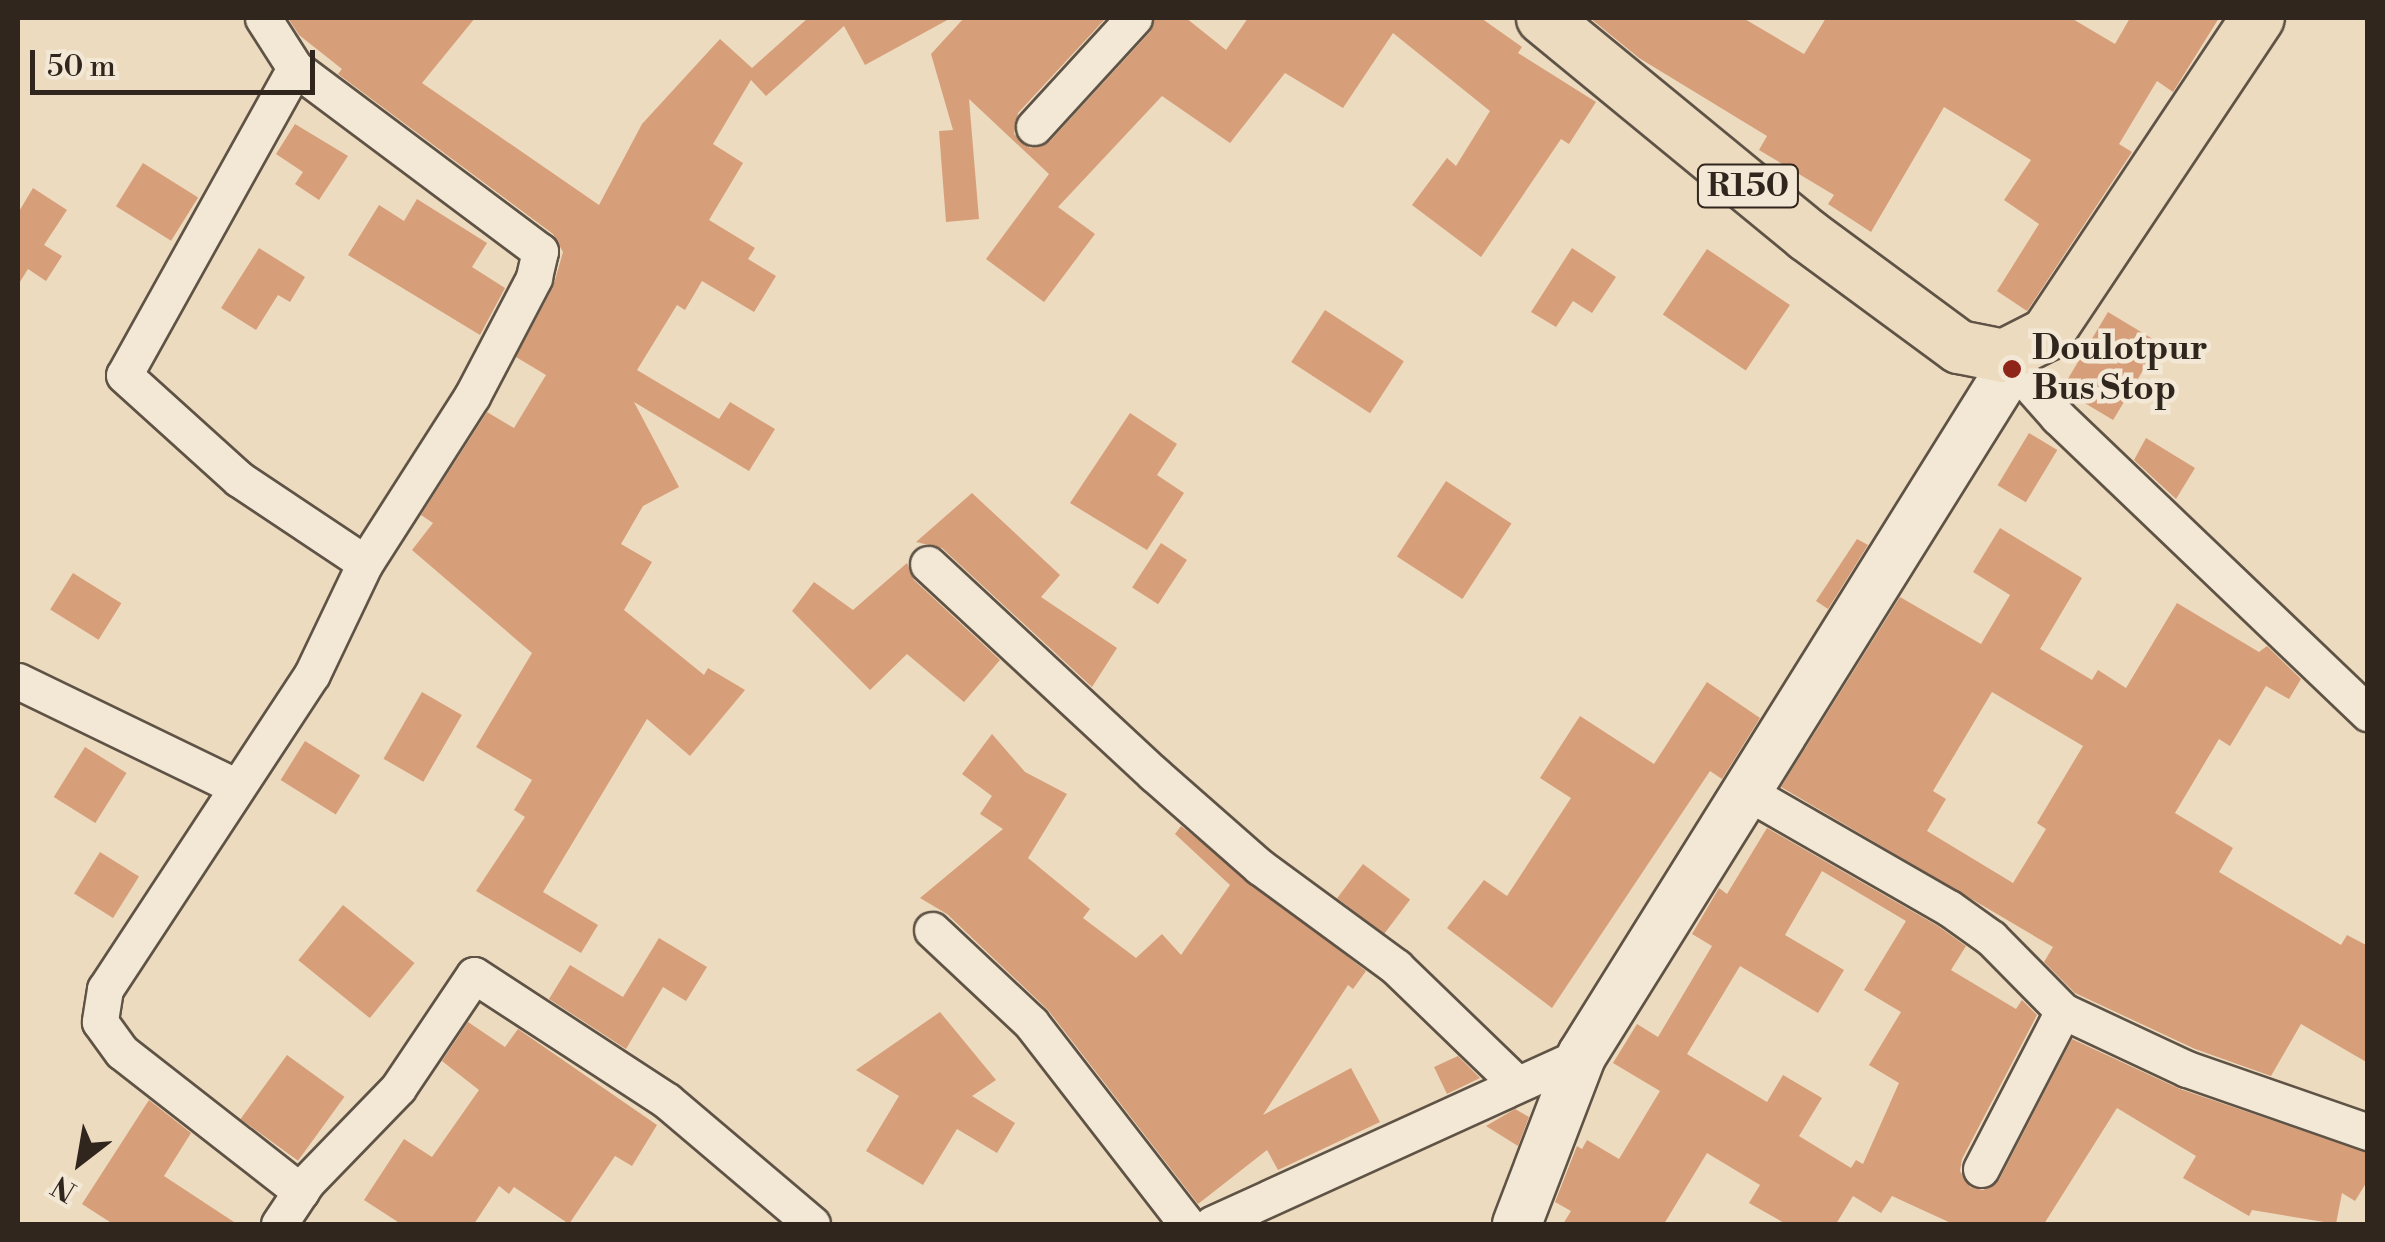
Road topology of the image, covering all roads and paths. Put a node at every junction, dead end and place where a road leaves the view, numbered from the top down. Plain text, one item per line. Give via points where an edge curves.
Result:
1 (262, 18) edge
2 (1134, 18) edge
3 (1543, 18) edge
4 (2258, 18) edge
5 (295, 68) junction
6 (1034, 126) dead end
7 (2004, 356) junction
8 (365, 563) junction
9 (928, 564) dead end
10 (18, 681) edge
11 (2368, 713) edge
12 (234, 786) junction
13 (1747, 792) junction
14 (932, 930) dead end
15 (2062, 1010) junction
16 (1582, 1055) junction
17 (1517, 1084) junction
18 (2368, 1132) edge
19 (1981, 1169) dead end
20 (301, 1192) junction
21 (278, 1224) edge
22 (812, 1224) edge
23 (1186, 1224) edge
24 (1212, 1224) edge
25 (1518, 1224) edge

1 - 5 street
2 - 6 street
3 - 7 main road, R150 via 1808,235 1959,347
4 - 7 main road via 2047,334
5 - 8 street via 124,375 239,478
5 - 8 street via 540,251 534,278 472,396
7 - 11 street via 2058,417
7 - 13 street via 2002,382
8 - 12 street via 312,674
9 - 17 street via 1180,798 1260,868 1396,966
10 - 12 street
12 - 20 street via 106,989 100,1022 122,1052
13 - 15 street via 1963,918
13 - 16 street
14 - 23 street via 1031,1022
15 - 18 street via 2187,1069
15 - 19 street
16 - 17 street
16 - 25 street
17 - 24 street
20 - 21 street
20 - 22 street via 398,1088 474,975 667,1101

